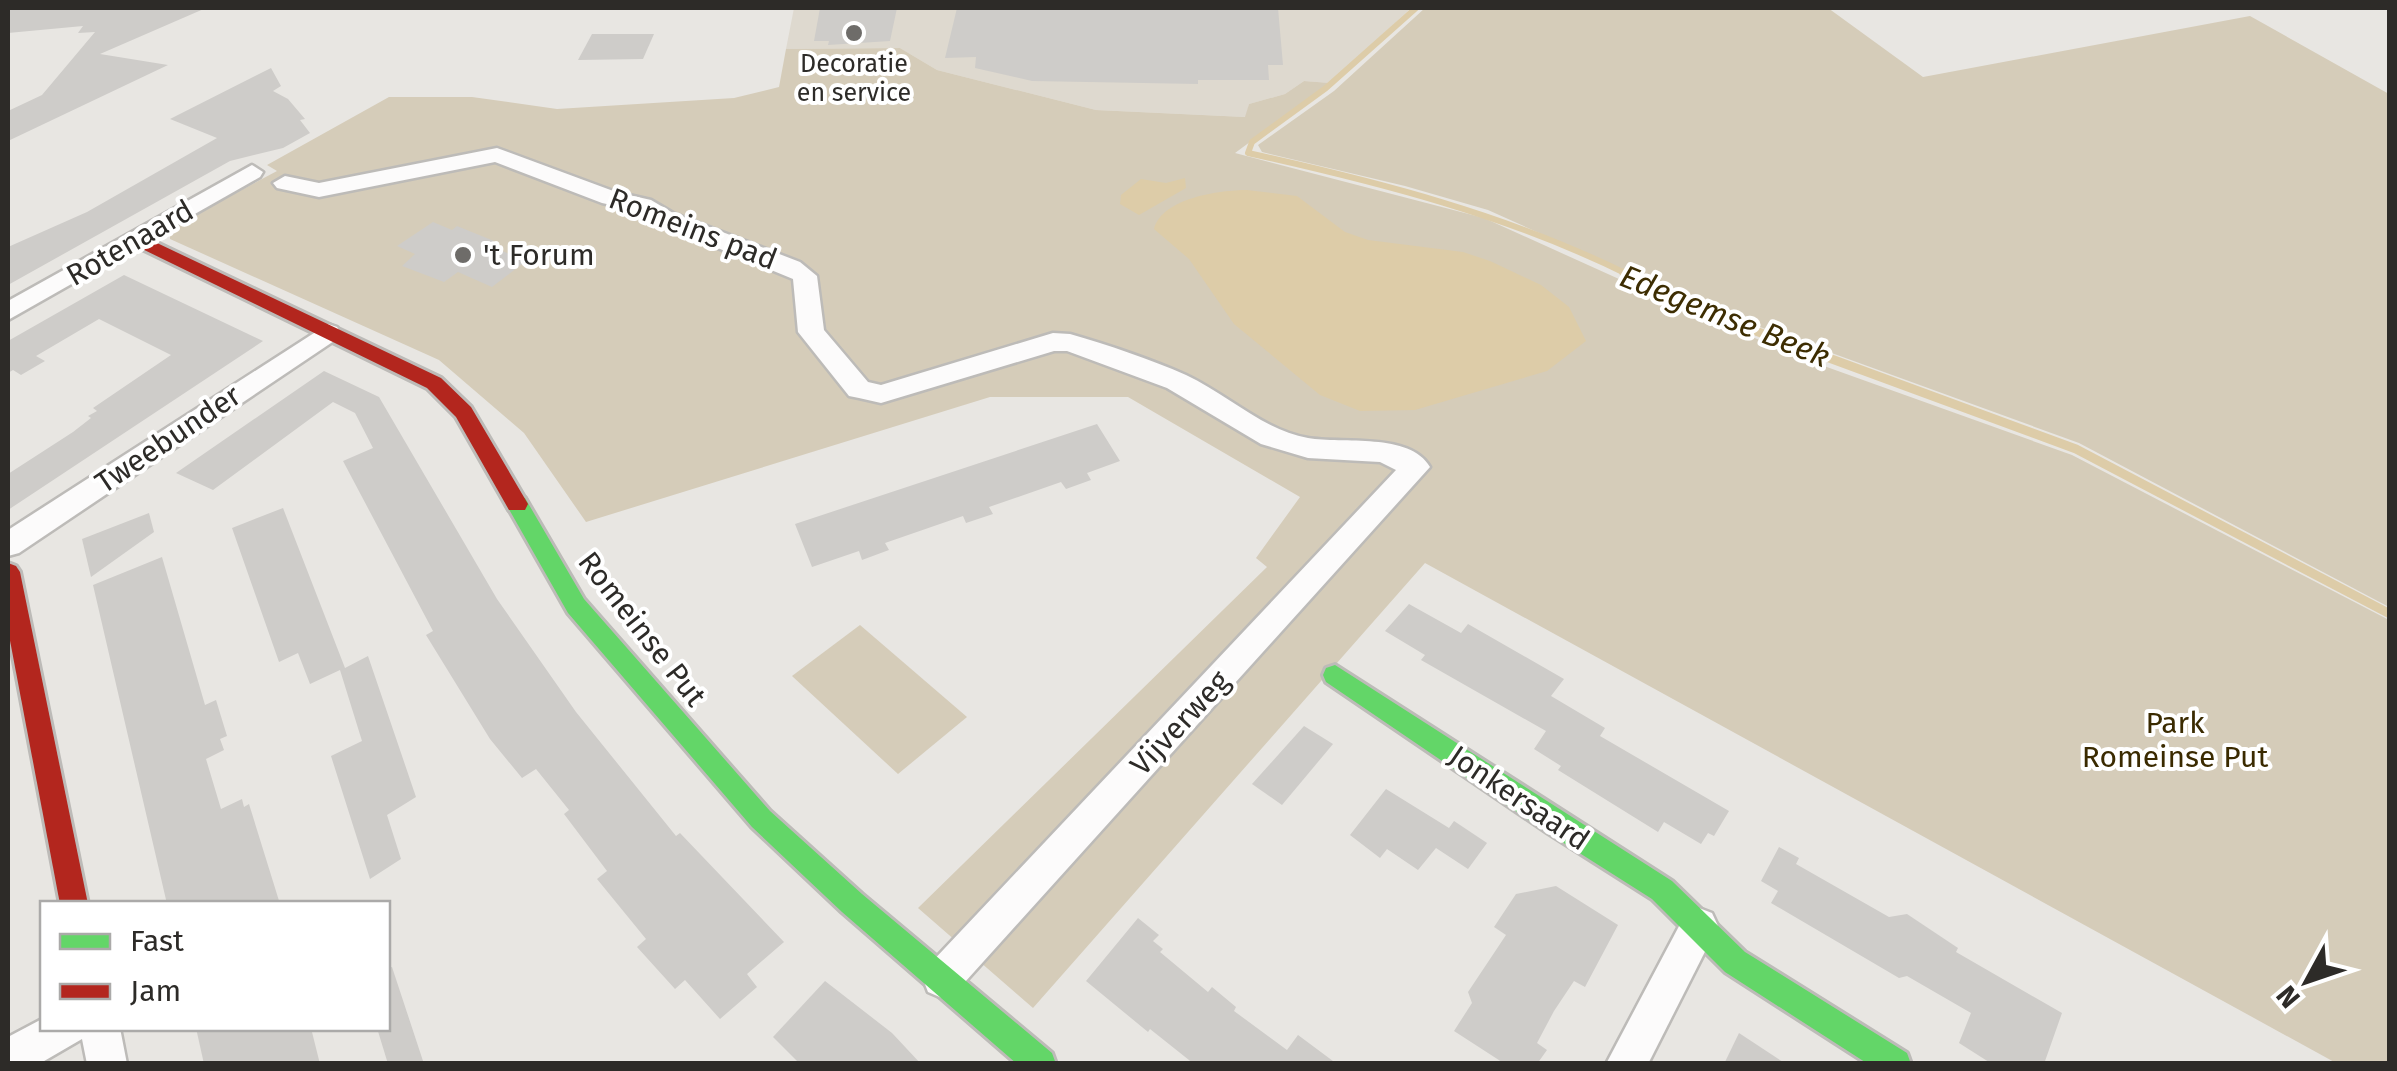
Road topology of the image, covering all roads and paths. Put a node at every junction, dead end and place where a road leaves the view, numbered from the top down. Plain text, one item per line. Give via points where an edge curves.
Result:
1 (252, 172) dead end
2 (285, 183) dead end
3 (136, 239) junction
4 (8, 312) edge
5 (328, 333) junction
6 (1416, 467) joint
7 (8, 545) edge
8 (8, 572) edge
9 (1335, 675) dead end
10 (20, 698) edge
11 (73, 901) edge
12 (1699, 926) junction
13 (942, 979) junction
14 (61, 1031) edge
15 (101, 1031) edge
16 (8, 1058) edge
17 (107, 1064) edge
18 (1041, 1064) edge
19 (1626, 1064) edge
20 (1896, 1064) edge

1 - 3 street, Rotenaard
2 - 6 street, Romeins pad via 319,190 497,154 791,266 804,276 811,332 870,394 1070,342 1177,382 1270,437 1308,448 1384,452
3 - 4 street, Rotenaard
3 - 5 street, Romeinse Put
5 - 7 street, Tweebunder
5 - 13 street, Romeinse Put via 434,383 464,412 576,606 761,819
6 - 13 street, Vijverweg
8 - 10 street
9 - 12 street, Jonkersaard via 1662,890
10 - 11 street
12 - 19 street
12 - 20 street, Jonkersaard via 1736,962
13 - 18 street, Romeinse Put
14 - 16 street
15 - 17 street

